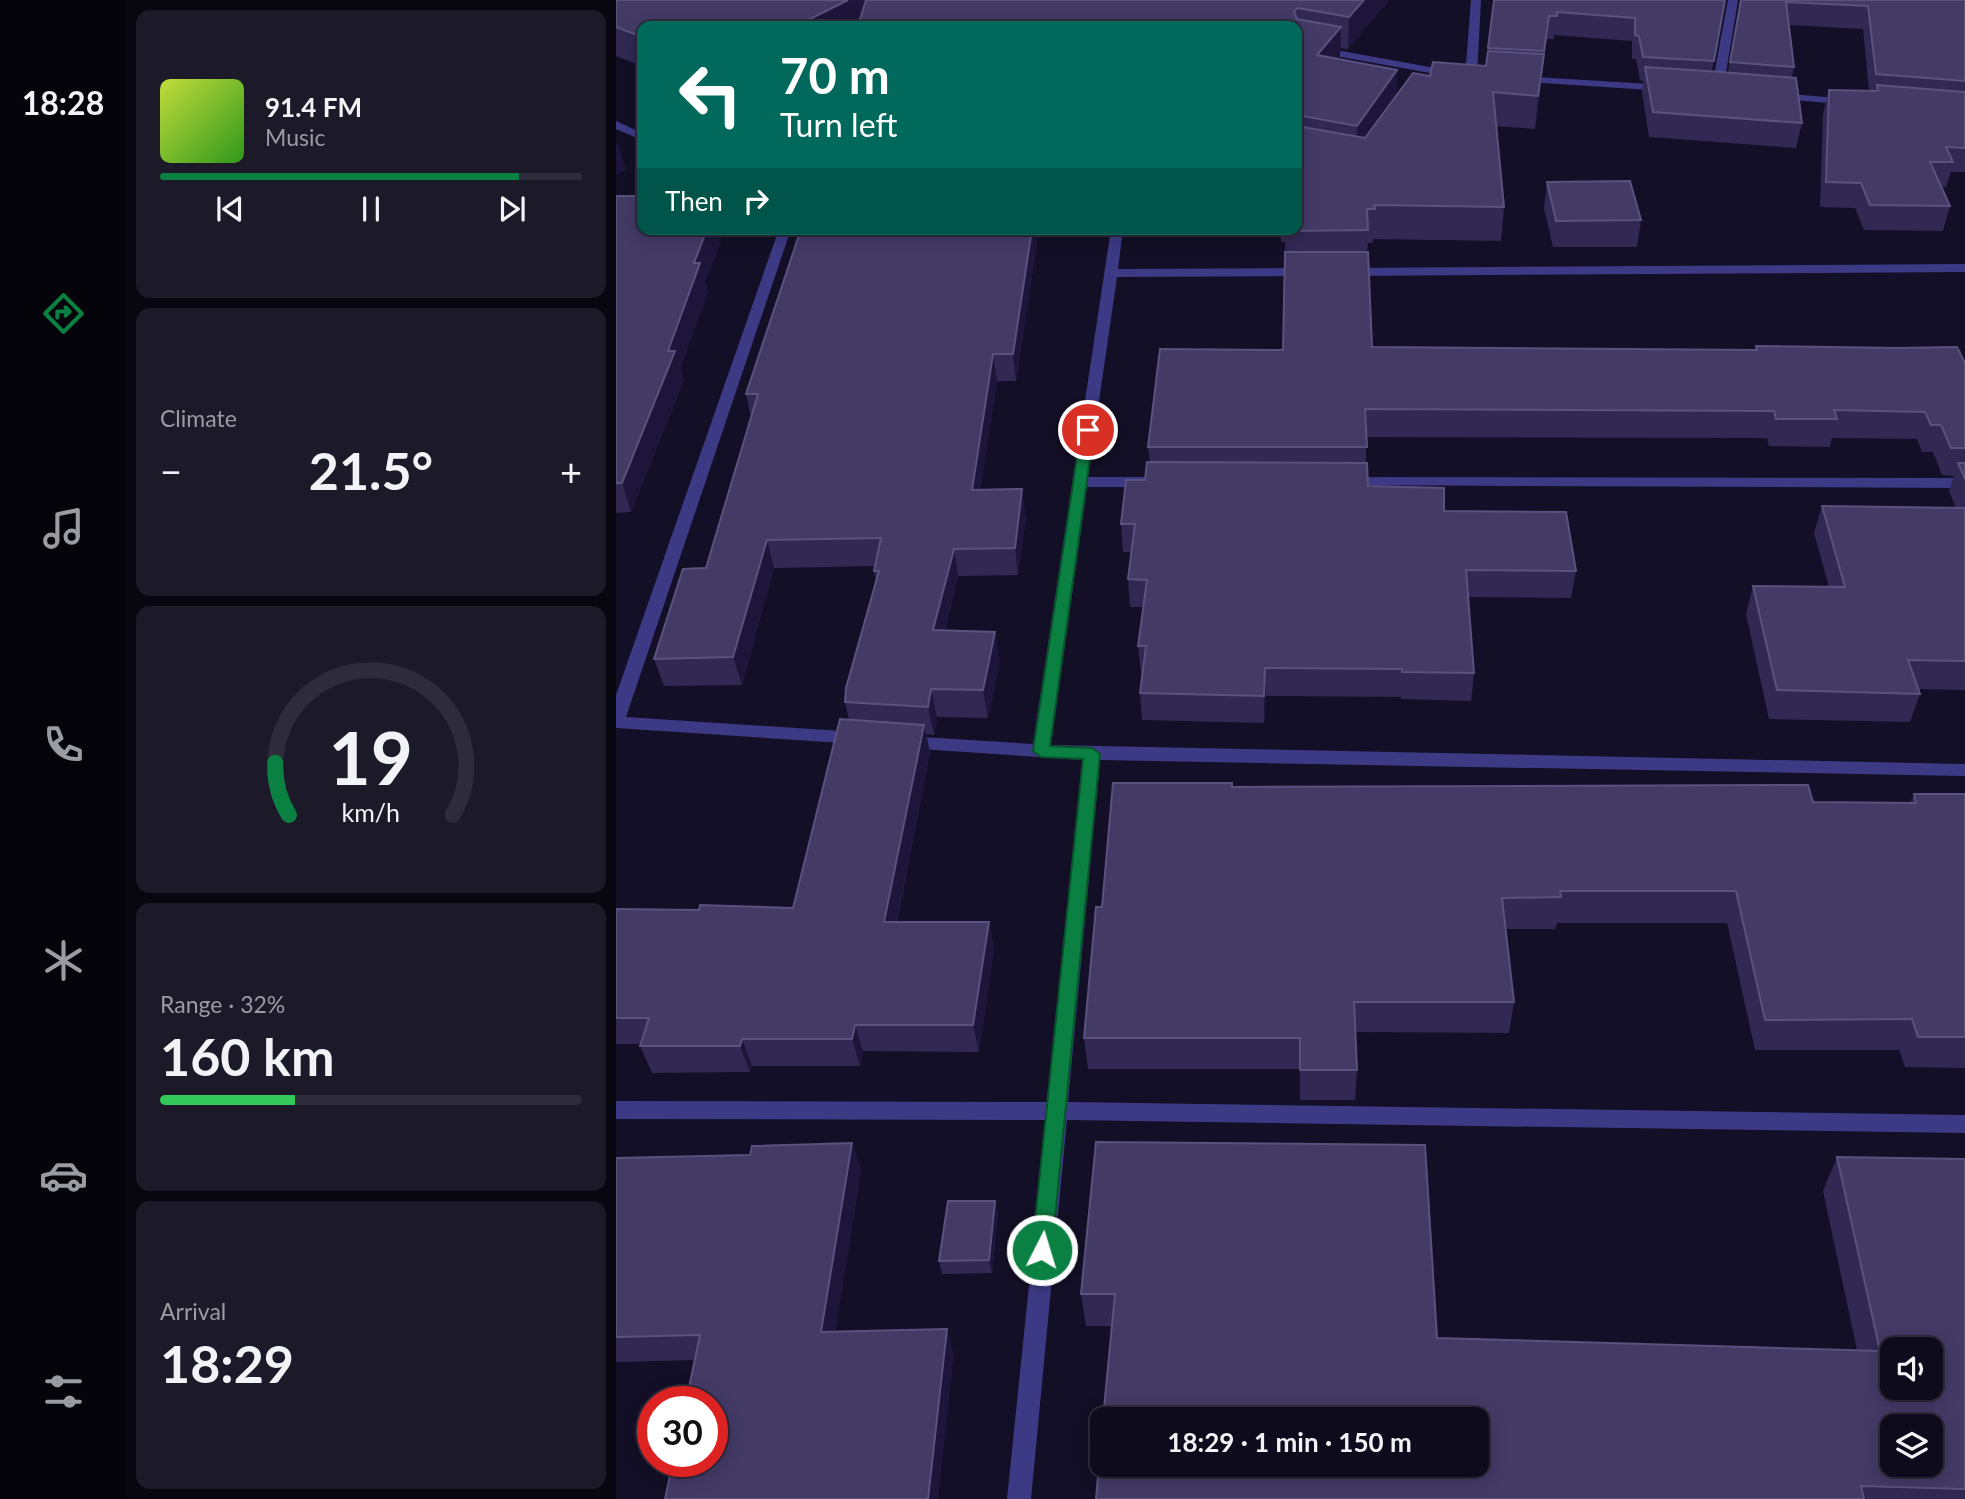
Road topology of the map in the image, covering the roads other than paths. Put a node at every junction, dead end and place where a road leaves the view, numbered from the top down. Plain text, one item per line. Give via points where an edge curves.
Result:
1 (1476, 0) edge
2 (1733, 0) edge
3 (1302, 47) edge
4 (1471, 76) junction
5 (1485, 77) edge
6 (1499, 78) edge
7 (1676, 89) edge
8 (1703, 90) edge
9 (1717, 91) junction
10 (1730, 92) edge
11 (1758, 94) edge
12 (1868, 103) edge
13 (616, 124) edge
14 (637, 134) edge
15 (783, 235) edge
16 (1116, 235) edge
17 (1965, 268) edge
18 (1111, 273) junction
19 (1080, 482) junction
20 (1163, 482) edge
21 (1329, 482) edge
22 (1965, 482) edge
23 (616, 721) edge
24 (1041, 751) junction
25 (1092, 754) junction
26 (1965, 771) edge
27 (616, 1110) edge
28 (1055, 1111) junction
29 (1965, 1124) edge
30 (1019, 1499) edge

1 - 4 street
2 - 9 street
3 - 4 street via 1424,75
4 - 5 street
6 - 7 street
8 - 9 street
9 - 10 street
11 - 12 street
13 - 14 street
15 - 23 street
16 - 18 street
17 - 18 street
18 - 19 street
19 - 20 street
19 - 24 street
21 - 22 street
23 - 24 street
24 - 25 street
25 - 26 street
25 - 28 street
27 - 28 street
28 - 29 street
28 - 30 street

